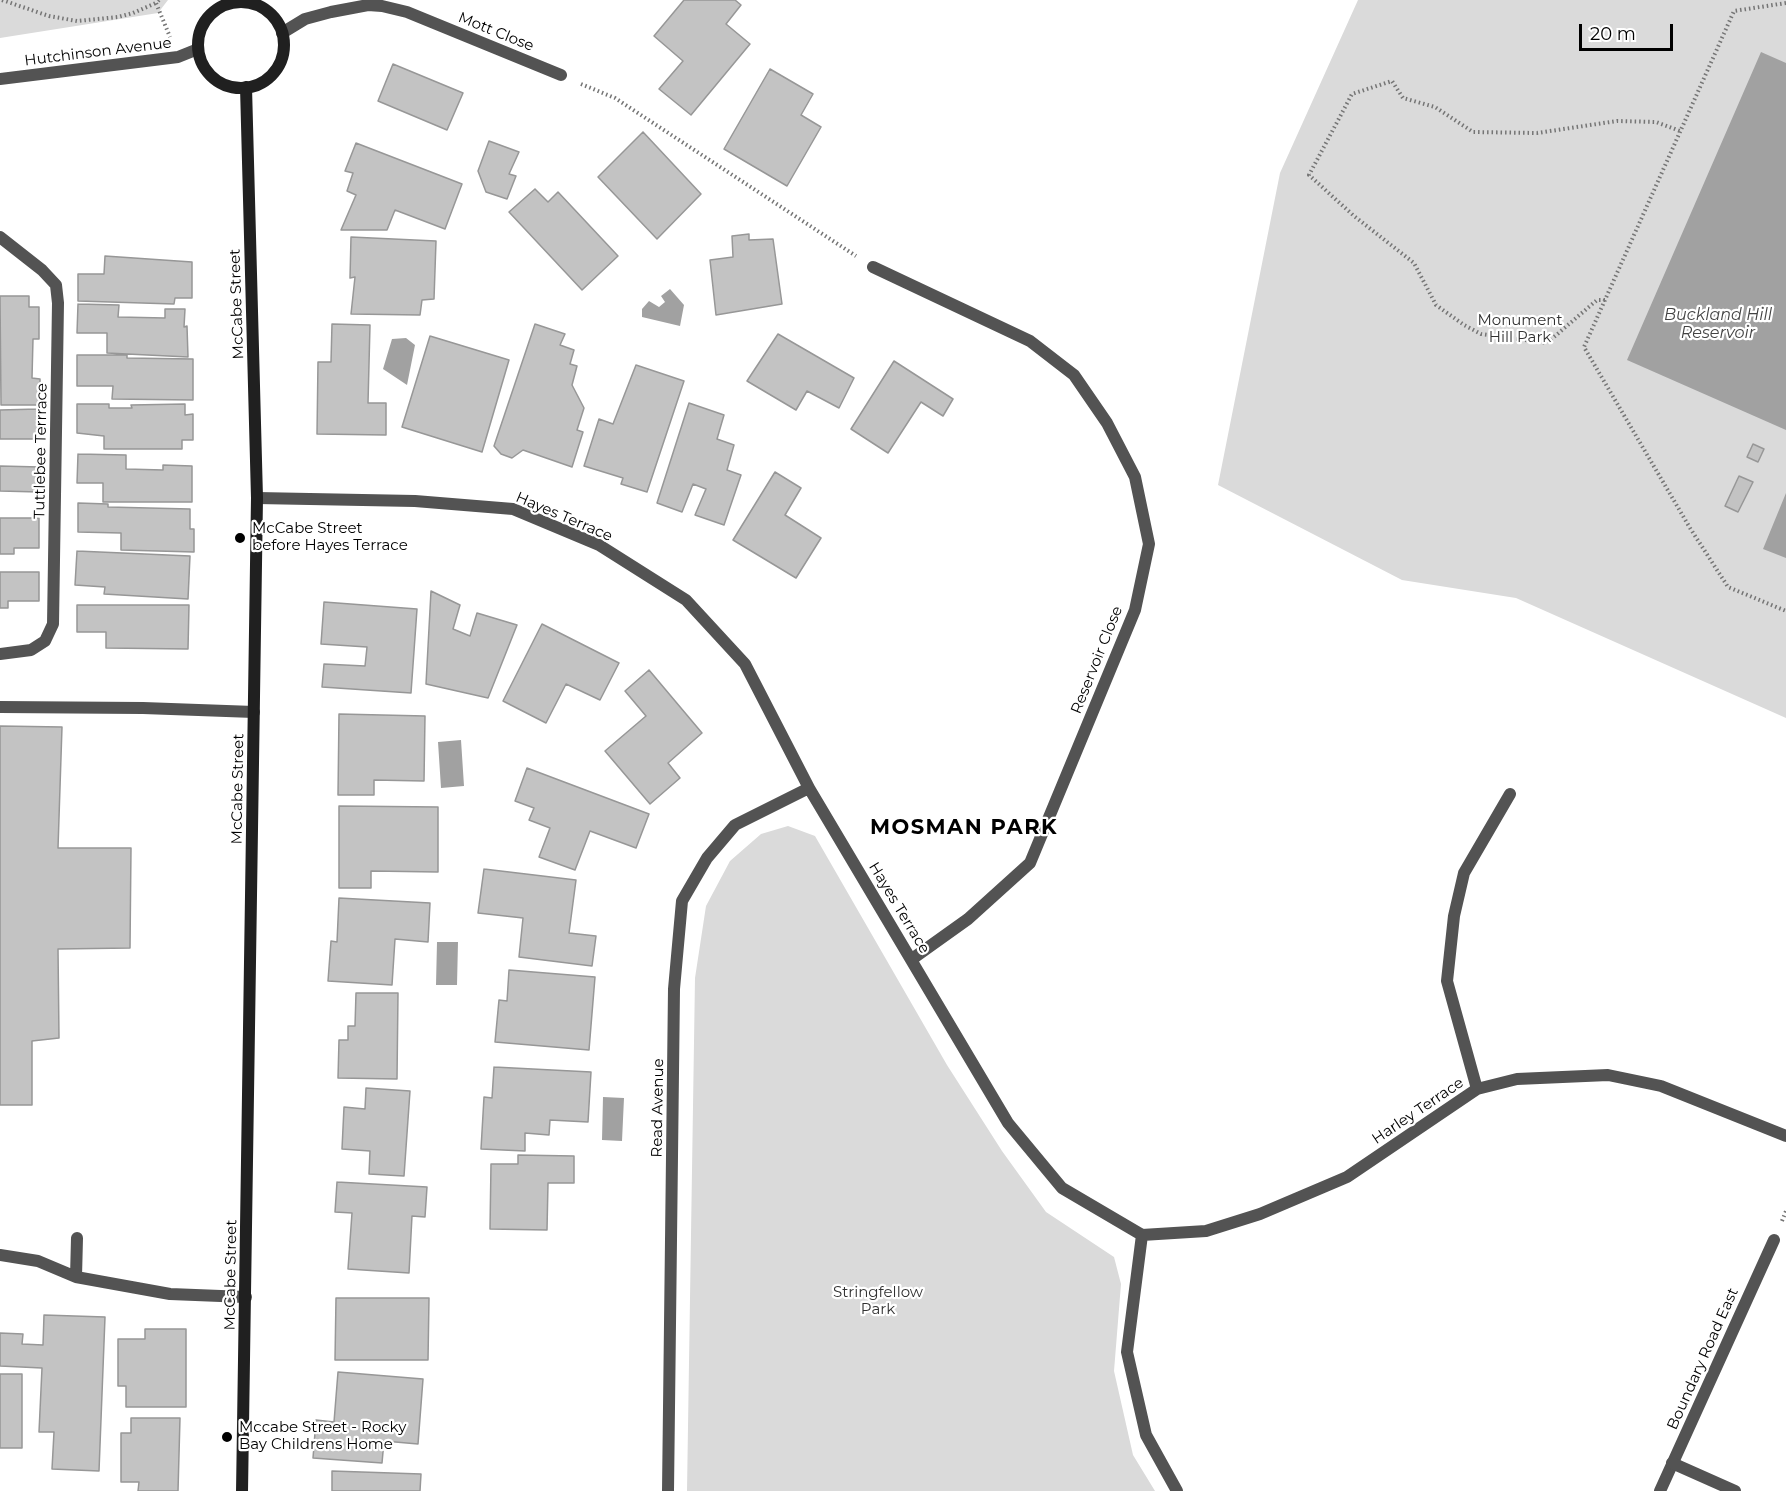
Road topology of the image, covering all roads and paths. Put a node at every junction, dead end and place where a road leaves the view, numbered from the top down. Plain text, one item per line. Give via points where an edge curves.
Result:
1 (2, 0) edge
2 (157, 1) edge
3 (255, 2) edge
4 (1786, 3) edge
5 (282, 33) junction
6 (198, 49) junction
7 (178, 57) junction
8 (561, 75) joint
9 (0, 79) edge
10 (246, 87) junction
11 (1680, 131) junction
12 (0, 237) edge
13 (873, 267) joint
14 (1605, 300) junction
15 (257, 498) junction
16 (1786, 611) edge
17 (0, 654) edge
18 (0, 707) edge
19 (254, 712) junction
20 (808, 788) junction
21 (1510, 794) dead end
22 (912, 959) junction
23 (1477, 1089) junction
24 (1786, 1136) edge
25 (1142, 1235) junction
26 (77, 1238) dead end
27 (1774, 1240) dead end
28 (0, 1255) edge
29 (75, 1277) junction
30 (246, 1297) junction
31 (1672, 1463) junction
32 (242, 1491) edge
33 (668, 1491) edge
34 (1177, 1491) edge
35 (1660, 1491) edge
36 (1735, 1491) edge

1 - 2 path via 78,21 134,13
2 - 7 path
3 - 5 street via 272,15
3 - 6 street via 227,4 214,11 199,35
4 - 11 path via 1734,10
5 - 8 street, Mott Close via 305,19 330,12 381,6 407,12
5 - 10 street via 284,48 280,62 260,83
6 - 7 street, Hutchinson Avenue
6 - 10 street via 201,62 219,82
7 - 9 street, Hutchinson Avenue
8 - 13 path via 615,98
10 - 15 street, McCabe Street
11 - 14 path
11 - 14 path via 1656,122 1617,120 1538,133 1473,132 1435,107 1403,98 1392,81 1352,93 1309,175 1414,263 1436,305 1481,334 1547,344 1597,300
12 - 17 street, Tuttlebee Terrrace via 56,285 58,303 52,624 45,641 31,650
13 - 22 street, Reservoir Close via 1030,341 1074,375 1107,423 1135,477 1149,544 1135,610 1030,863 968,919
14 - 16 path via 1584,347 1728,587
15 - 19 street, McCabe Street
15 - 20 street, Hayes Terrace via 414,501 513,509 599,545 686,600 745,664
18 - 19 street
19 - 30 street, McCabe Street
20 - 22 street, Hayes Terrace
20 - 33 street, Read Avenue via 735,825 706,858 682,901 674,1000
21 - 23 street via 1464,873 1454,916 1447,981
22 - 25 street, Hayes Terrace via 1008,1123 1062,1188
23 - 24 street, Harley Terrace via 1517,1078 1608,1075 1661,1086
23 - 25 street, Harley Terrace via 1347,1177 1260,1214 1206,1231
25 - 34 street via 1127,1352 1146,1435
26 - 29 street
27 - 31 street, Boundary Road East
28 - 29 street via 38,1261
29 - 30 street via 170,1294
30 - 32 street, McCabe Street
31 - 35 street, Boundary Road East
31 - 36 street

